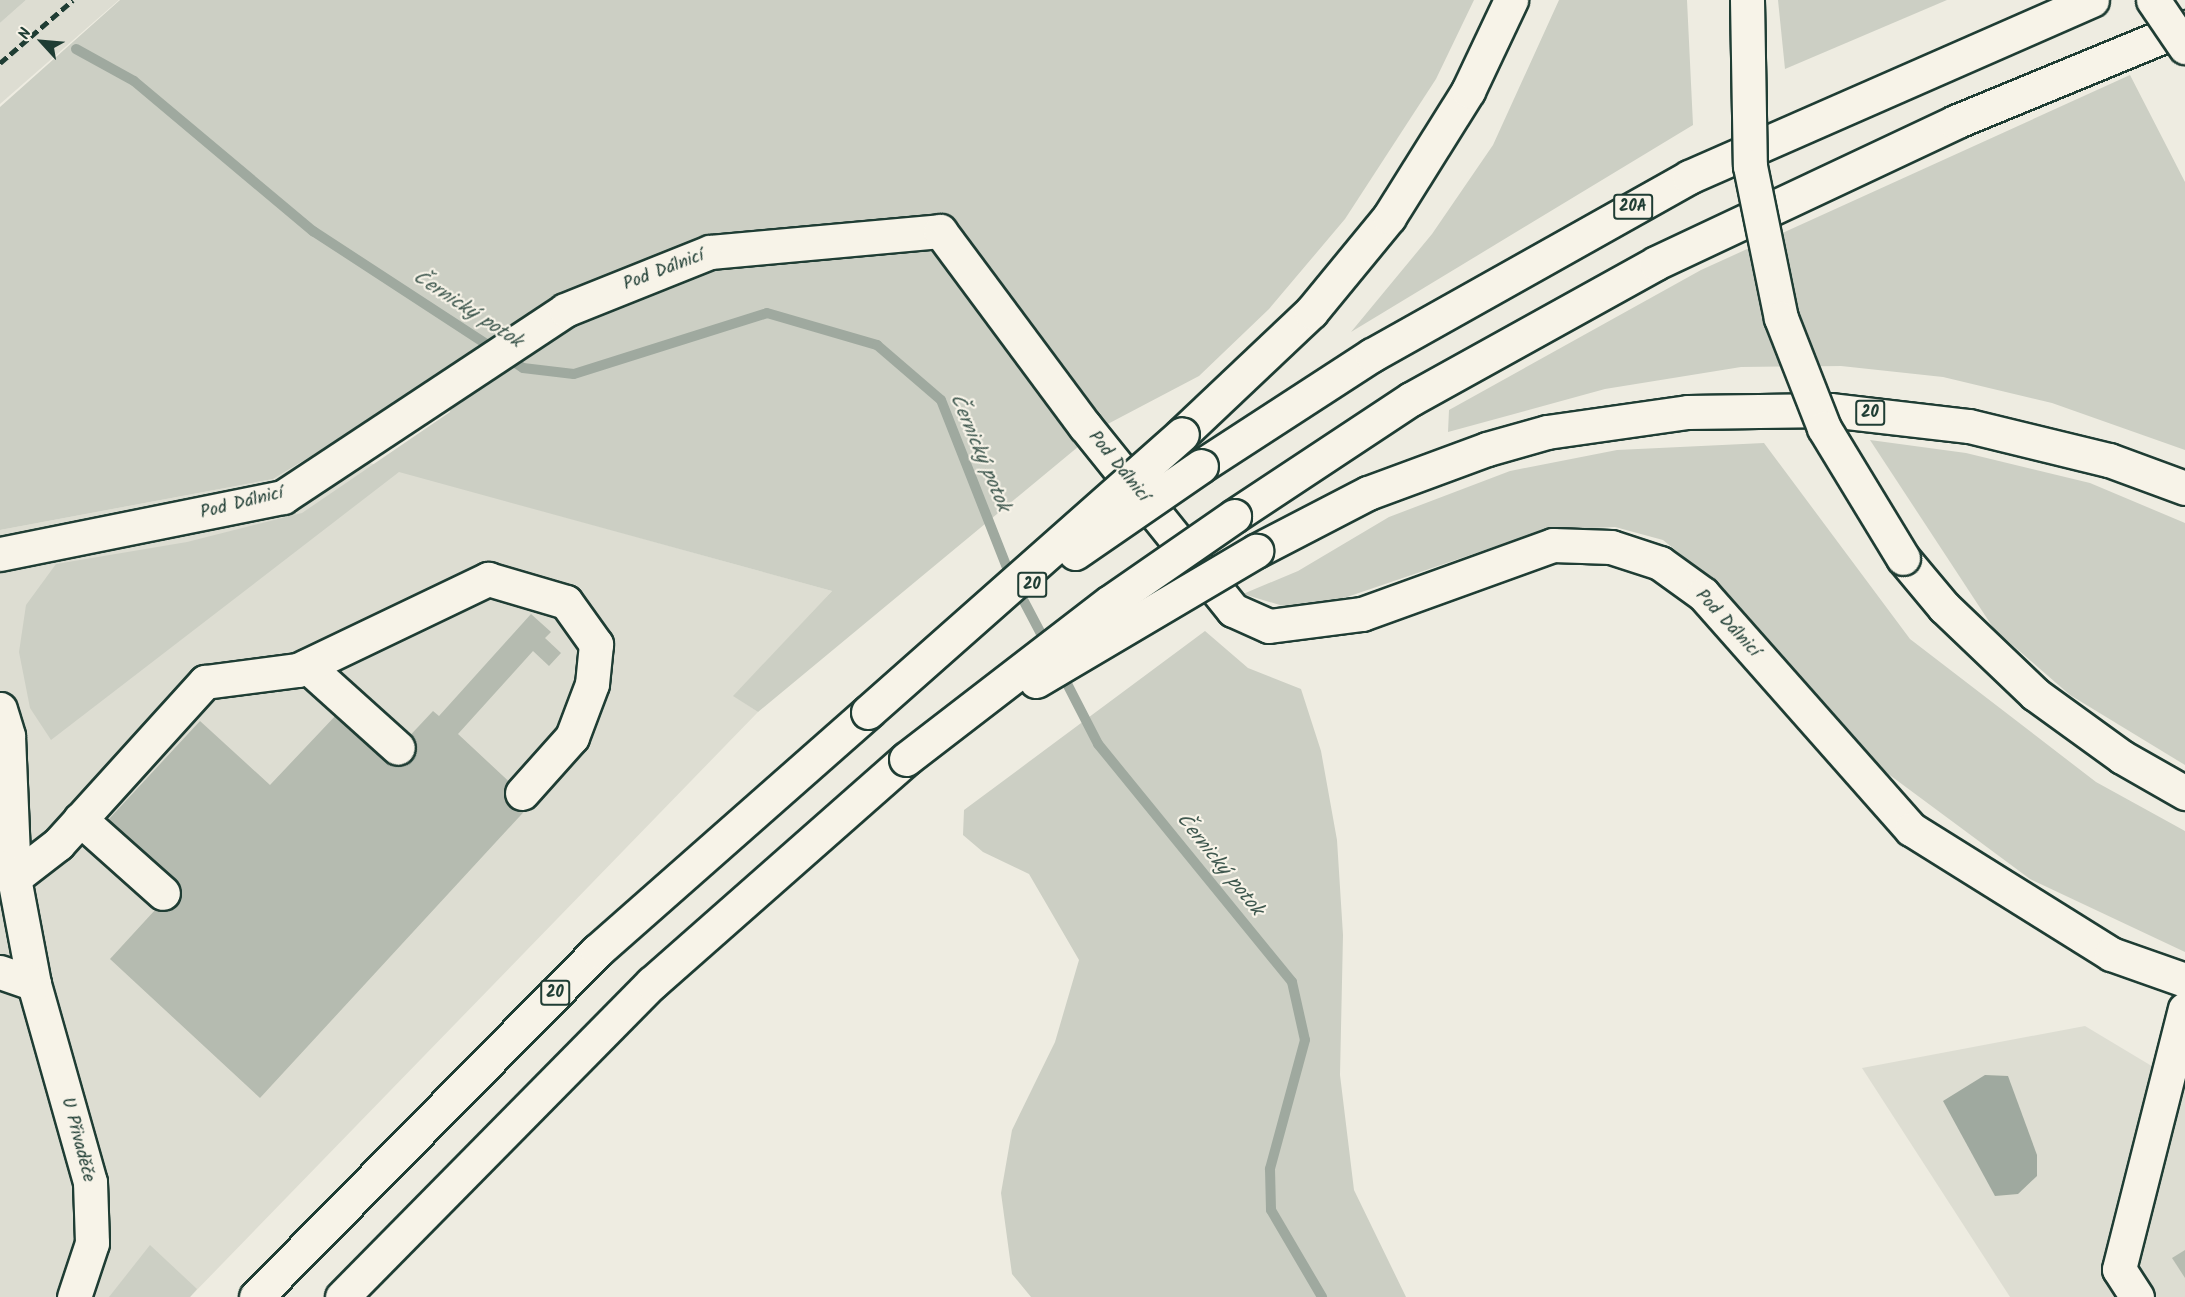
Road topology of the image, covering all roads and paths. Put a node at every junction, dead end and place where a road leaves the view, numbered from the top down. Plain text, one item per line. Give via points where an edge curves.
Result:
1 (1511, 0) edge
2 (1747, 0) edge
3 (2092, 0) edge
4 (2153, 0) edge
5 (2185, 27) edge
6 (2185, 47) edge
7 (1201, 466) joint
8 (2185, 488) edge
9 (0, 554) edge
10 (307, 666) junction
11 (0, 709) edge
12 (868, 712) junction
13 (398, 748) dead end
14 (906, 759) junction
15 (522, 792) dead end
16 (2185, 793) edge
17 (80, 819) junction
18 (7, 873) edge
19 (163, 893) dead end
20 (0, 972) edge
21 (2185, 980) edge
22 (34, 984) junction
23 (2185, 1009) edge
24 (74, 1297) edge
25 (256, 1297) edge
26 (342, 1297) edge
27 (2137, 1297) edge

1 - 12 main road, bridge via 1468,91 1389,217 1311,312 1182,434
2 - 16 main road, bridge via 1750,166 1781,318 1824,428 1903,558 1965,629 2034,694 2122,757
3 - 7 main road, 20A via 1689,177 1372,355
4 - 6 main road, bridge
5 - 14 main road, bridge via 1935,131 1656,264 1411,399 1110,602
7 - 12 main road, 20, bridge via 1082,548
8 - 14 main road, 20, bridge via 2109,460 1969,426 1830,410 1688,412 1547,432 1487,449 1368,493 1256,551
9 - 21 main road, Pod Dálnicí via 283,497 565,310 710,252 940,231 1084,426 1233,610 1269,626 1362,614 1553,545 1611,547 1660,563 1703,594 1911,829 2111,954
10 - 13 main road
10 - 15 main road via 488,579 566,602 596,644 592,684 572,737
10 - 17 main road via 206,682
11 - 18 main road, U Přivaděče via 8,736
12 - 25 main road, 20 via 597,951
14 - 26 main road, 20 via 652,983
17 - 18 main road
17 - 19 main road
18 - 22 main road, U Přivaděče
20 - 22 main road
22 - 24 main road, U Přivaděče via 90,1182 92,1243
23 - 27 main road via 2119,1269

